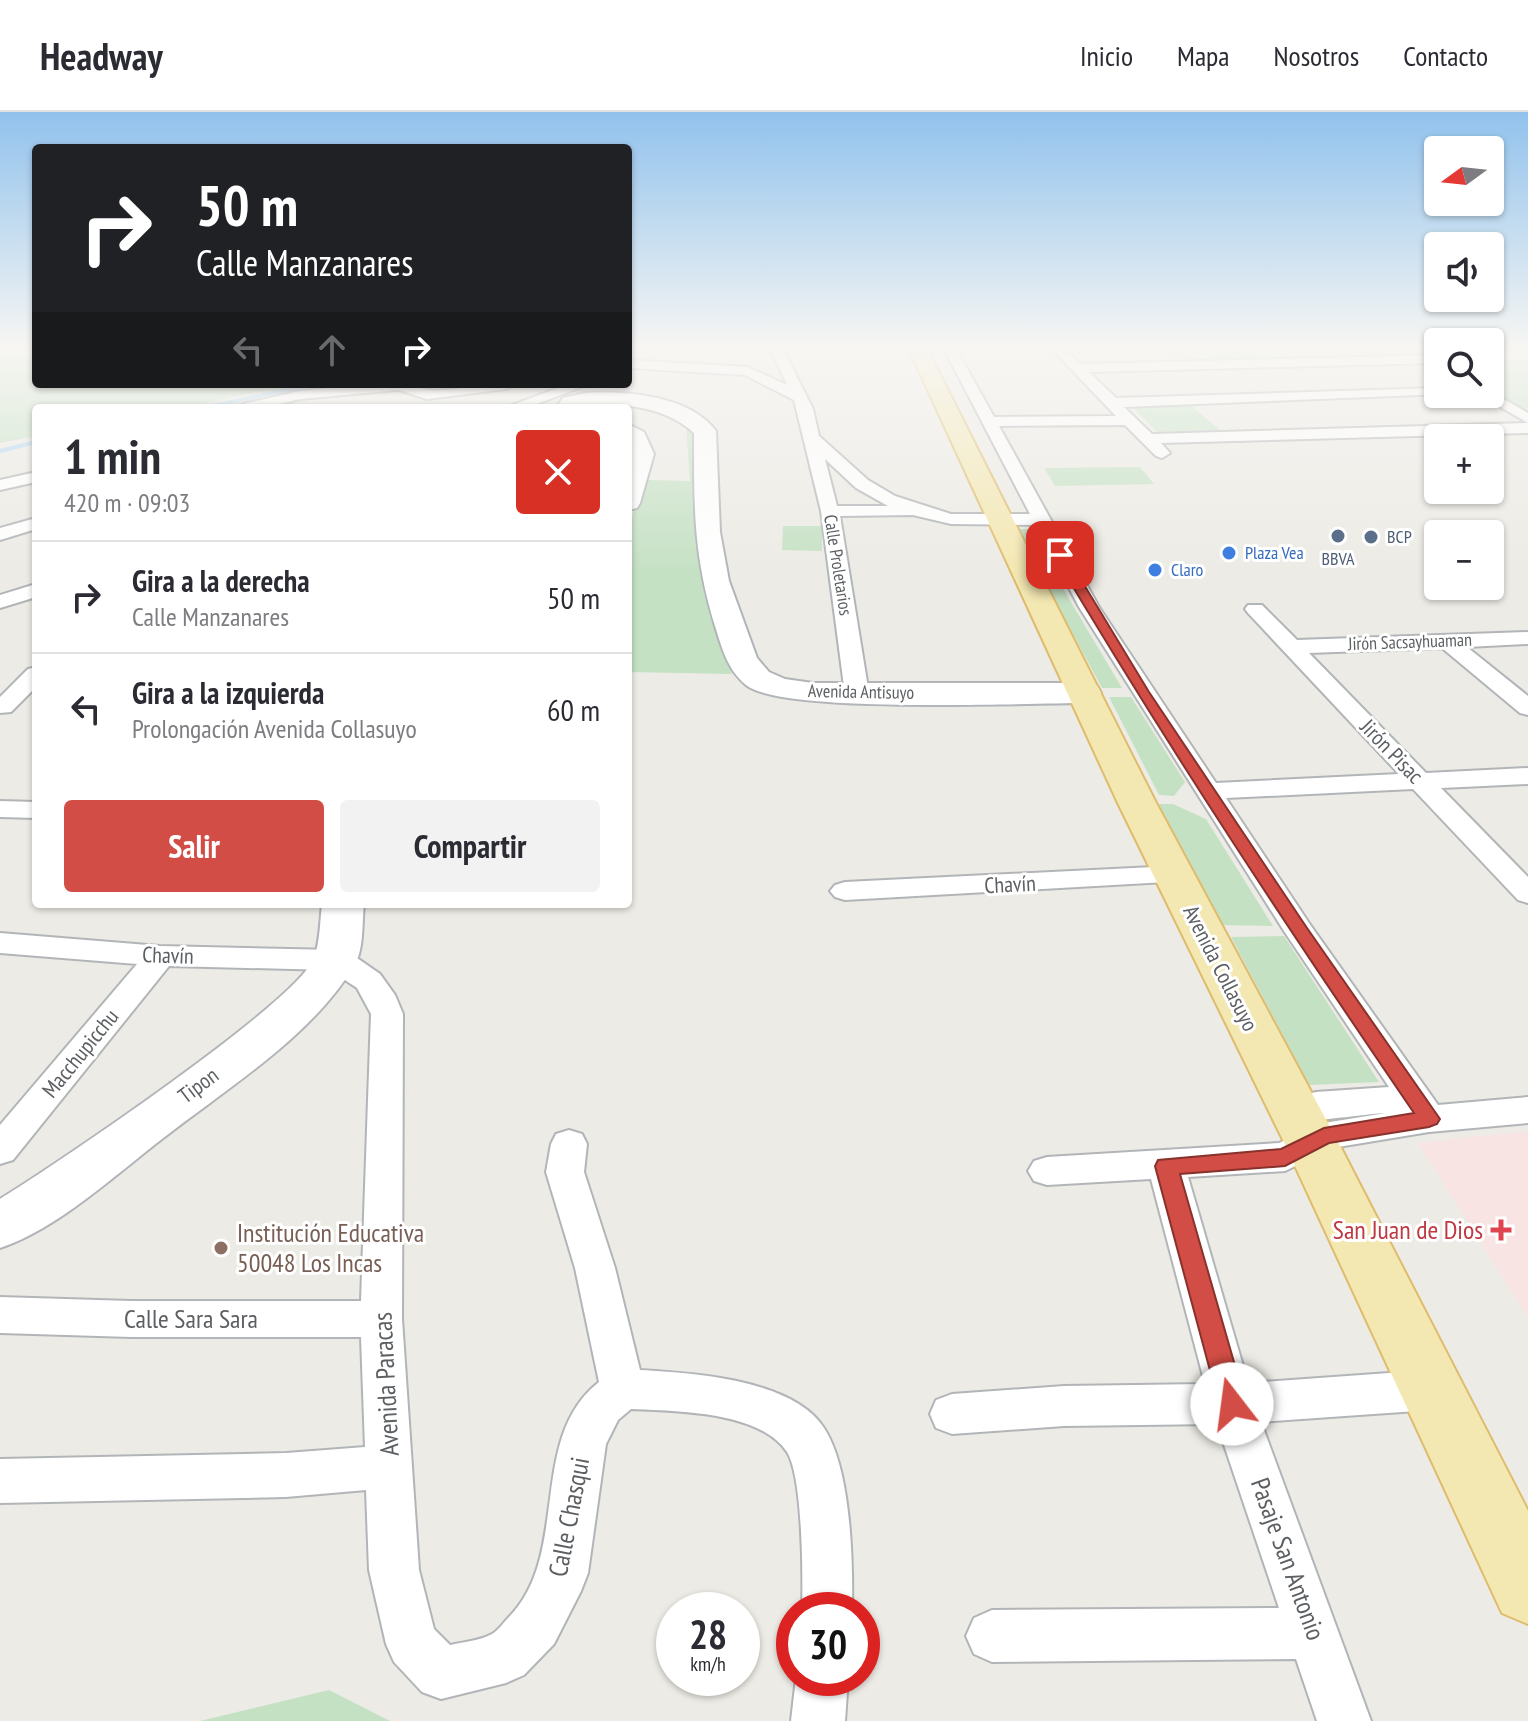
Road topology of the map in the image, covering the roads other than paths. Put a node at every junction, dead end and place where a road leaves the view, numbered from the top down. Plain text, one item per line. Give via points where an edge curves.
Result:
1 (699, 422) edge
2 (808, 422) edge
3 (963, 422) edge
4 (990, 422) edge
5 (1131, 422) edge
6 (1528, 428) edge
7 (632, 433) edge
8 (811, 438) junction
9 (1149, 439) junction
10 (1166, 458) dead end
11 (635, 463) edge
12 (32, 478) edge
13 (0, 485) edge
14 (1015, 508) junction
15 (830, 511) junction
16 (919, 511) junction
17 (32, 520) edge
18 (32, 522) edge
19 (0, 524) edge
20 (0, 534) edge
21 (32, 592) edge
22 (0, 604) edge
23 (32, 607) edge
24 (1255, 609) dead end
25 (1528, 638) edge
26 (1447, 641) junction
27 (1291, 647) junction
28 (32, 679) edge
29 (1085, 693) junction
30 (857, 694) junction
31 (15, 701) edge
32 (1528, 708) edge
33 (1528, 776) edge
34 (1428, 789) junction
35 (1528, 790) edge
36 (1213, 798) junction
37 (0, 809) edge
38 (32, 810) edge
39 (1174, 875) junction
40 (845, 891) dead end
41 (1528, 894) edge
42 (342, 908) edge
43 (3, 947) edge
44 (160, 956) junction
45 (336, 960) junction
46 (1422, 1108) junction
47 (1528, 1110) edge
48 (1303, 1126) junction
49 (569, 1144) dead end
50 (0, 1150) edge
51 (1166, 1166) junction
52 (1047, 1171) dead end
53 (0, 1226) edge
54 (0, 1315) edge
55 (381, 1319) junction
56 (623, 1389) junction
57 (1431, 1390) junction
58 (1232, 1404) junction
59 (952, 1414) dead end
60 (391, 1466) junction
61 (0, 1481) edge
62 (1528, 1587) edge
63 (828, 1592) edge
64 (1315, 1633) junction
65 (992, 1636) dead end
66 (441, 1673) joint
67 (820, 1696) edge
68 (818, 1721) edge
69 (1344, 1721) edge

1 - 30 street, Avenida Antisuyo via 707,446 707,532 715,581 742,661 758,679 778,688
2 - 8 street, Calle Proletarios
3 - 14 main road, Avenida Collasuyo
4 - 14 street
5 - 9 street
6 - 9 street
7 - 11 street via 644,444
8 - 15 street, Calle Proletarios
8 - 16 street via 862,484
9 - 10 street
12 - 13 street
14 - 16 street via 951,519
14 - 29 main road, Avenida Collasuyo
14 - 36 street via 1089,607
15 - 16 street
15 - 30 street, Calle Proletarios
17 - 19 street
18 - 20 street
21 - 22 street
22 - 23 street
24 - 27 street, Jirón Pisac
25 - 26 street, Jirón Sacsayhuaman
26 - 27 street, Jirón Sacsayhuaman
26 - 32 street
27 - 34 street, Jirón Pisac
28 - 31 street
29 - 30 street, Avenida Antisuyo
29 - 39 main road, Avenida Collasuyo
33 - 34 street
34 - 35 street
34 - 36 street
34 - 41 street, Jirón Pisac
36 - 46 street
37 - 38 street
39 - 40 street, Chavín
39 - 48 main road, Avenida Collasuyo
42 - 45 street
43 - 44 street, Chavín
44 - 45 street, Chavín
44 - 50 street, Macchupicchu
45 - 53 street, Tipon via 282,1022 65,1185
45 - 55 street, Avenida Paracas via 379,992 387,1014
46 - 47 street
46 - 48 street via 1324,1136
48 - 51 street via 1285,1157
48 - 57 main road, Avenida Collasuyo
49 - 56 street via 565,1172 595,1268
51 - 52 street
51 - 58 street, Pasaje San Antonio
54 - 55 street, Calle Sara Sara
55 - 60 street, Avenida Paracas
56 - 63 street via 721,1396 784,1420 808,1442 830,1558
56 - 66 street, Calle Chasqui via 602,1406 583,1442 563,1573 536,1626 506,1657
57 - 58 street
57 - 62 main road, Avenida Collasuyo
58 - 59 street
58 - 64 street, Pasaje San Antonio
60 - 61 street via 286,1475
60 - 66 street, Avenida Paracas via 394,1570 401,1599 412,1644
64 - 65 street
64 - 69 street, Pasaje San Antonio
67 - 68 street

